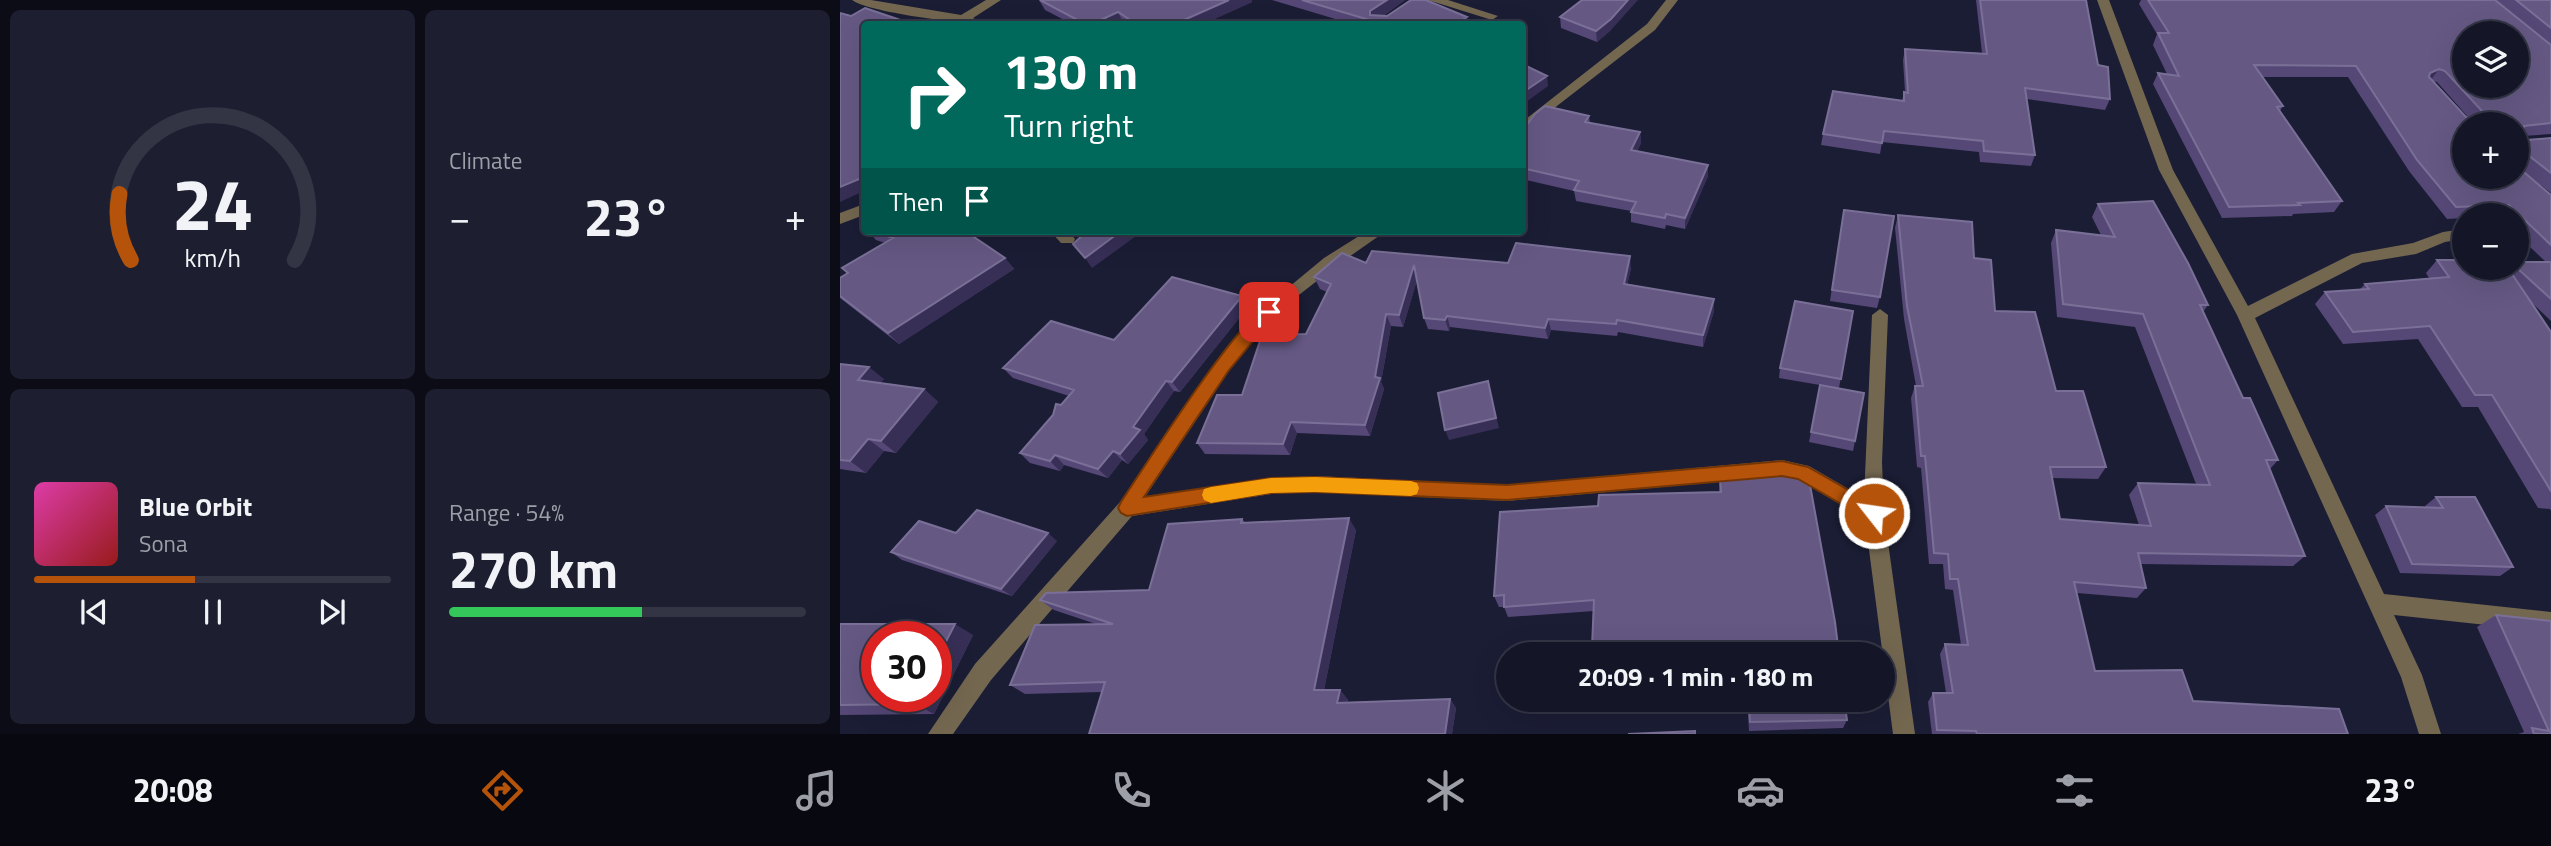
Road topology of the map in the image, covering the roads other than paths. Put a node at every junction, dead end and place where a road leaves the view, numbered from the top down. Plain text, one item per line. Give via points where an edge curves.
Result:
1 (859, 0) edge
2 (995, 0) edge
3 (1434, 0) edge
4 (1672, 0) edge
5 (2104, 0) edge
6 (1493, 16) dead end
7 (963, 19) junction
8 (969, 21) edge
9 (1526, 126) edge
10 (861, 210) edge
11 (840, 219) edge
12 (1372, 235) edge
13 (2452, 236) edge
14 (1880, 315) edge
15 (2245, 315) junction
16 (1127, 508) junction
17 (1874, 513) junction
18 (2378, 603) junction
19 (2551, 622) edge
20 (939, 734) edge
21 (1904, 734) edge
22 (2430, 734) edge

1 - 7 street
2 - 7 street
3 - 6 street
4 - 9 street via 1651,27
5 - 15 street via 2166,170
7 - 8 street
10 - 11 street
12 - 16 street via 1330,262 1254,326
13 - 15 street via 2416,248 2358,258
14 - 17 street
15 - 18 street
16 - 17 street via 1271,486 1507,493 1782,468 1802,472
16 - 20 street via 983,672
17 - 21 street
18 - 19 street
18 - 22 street via 2411,675

